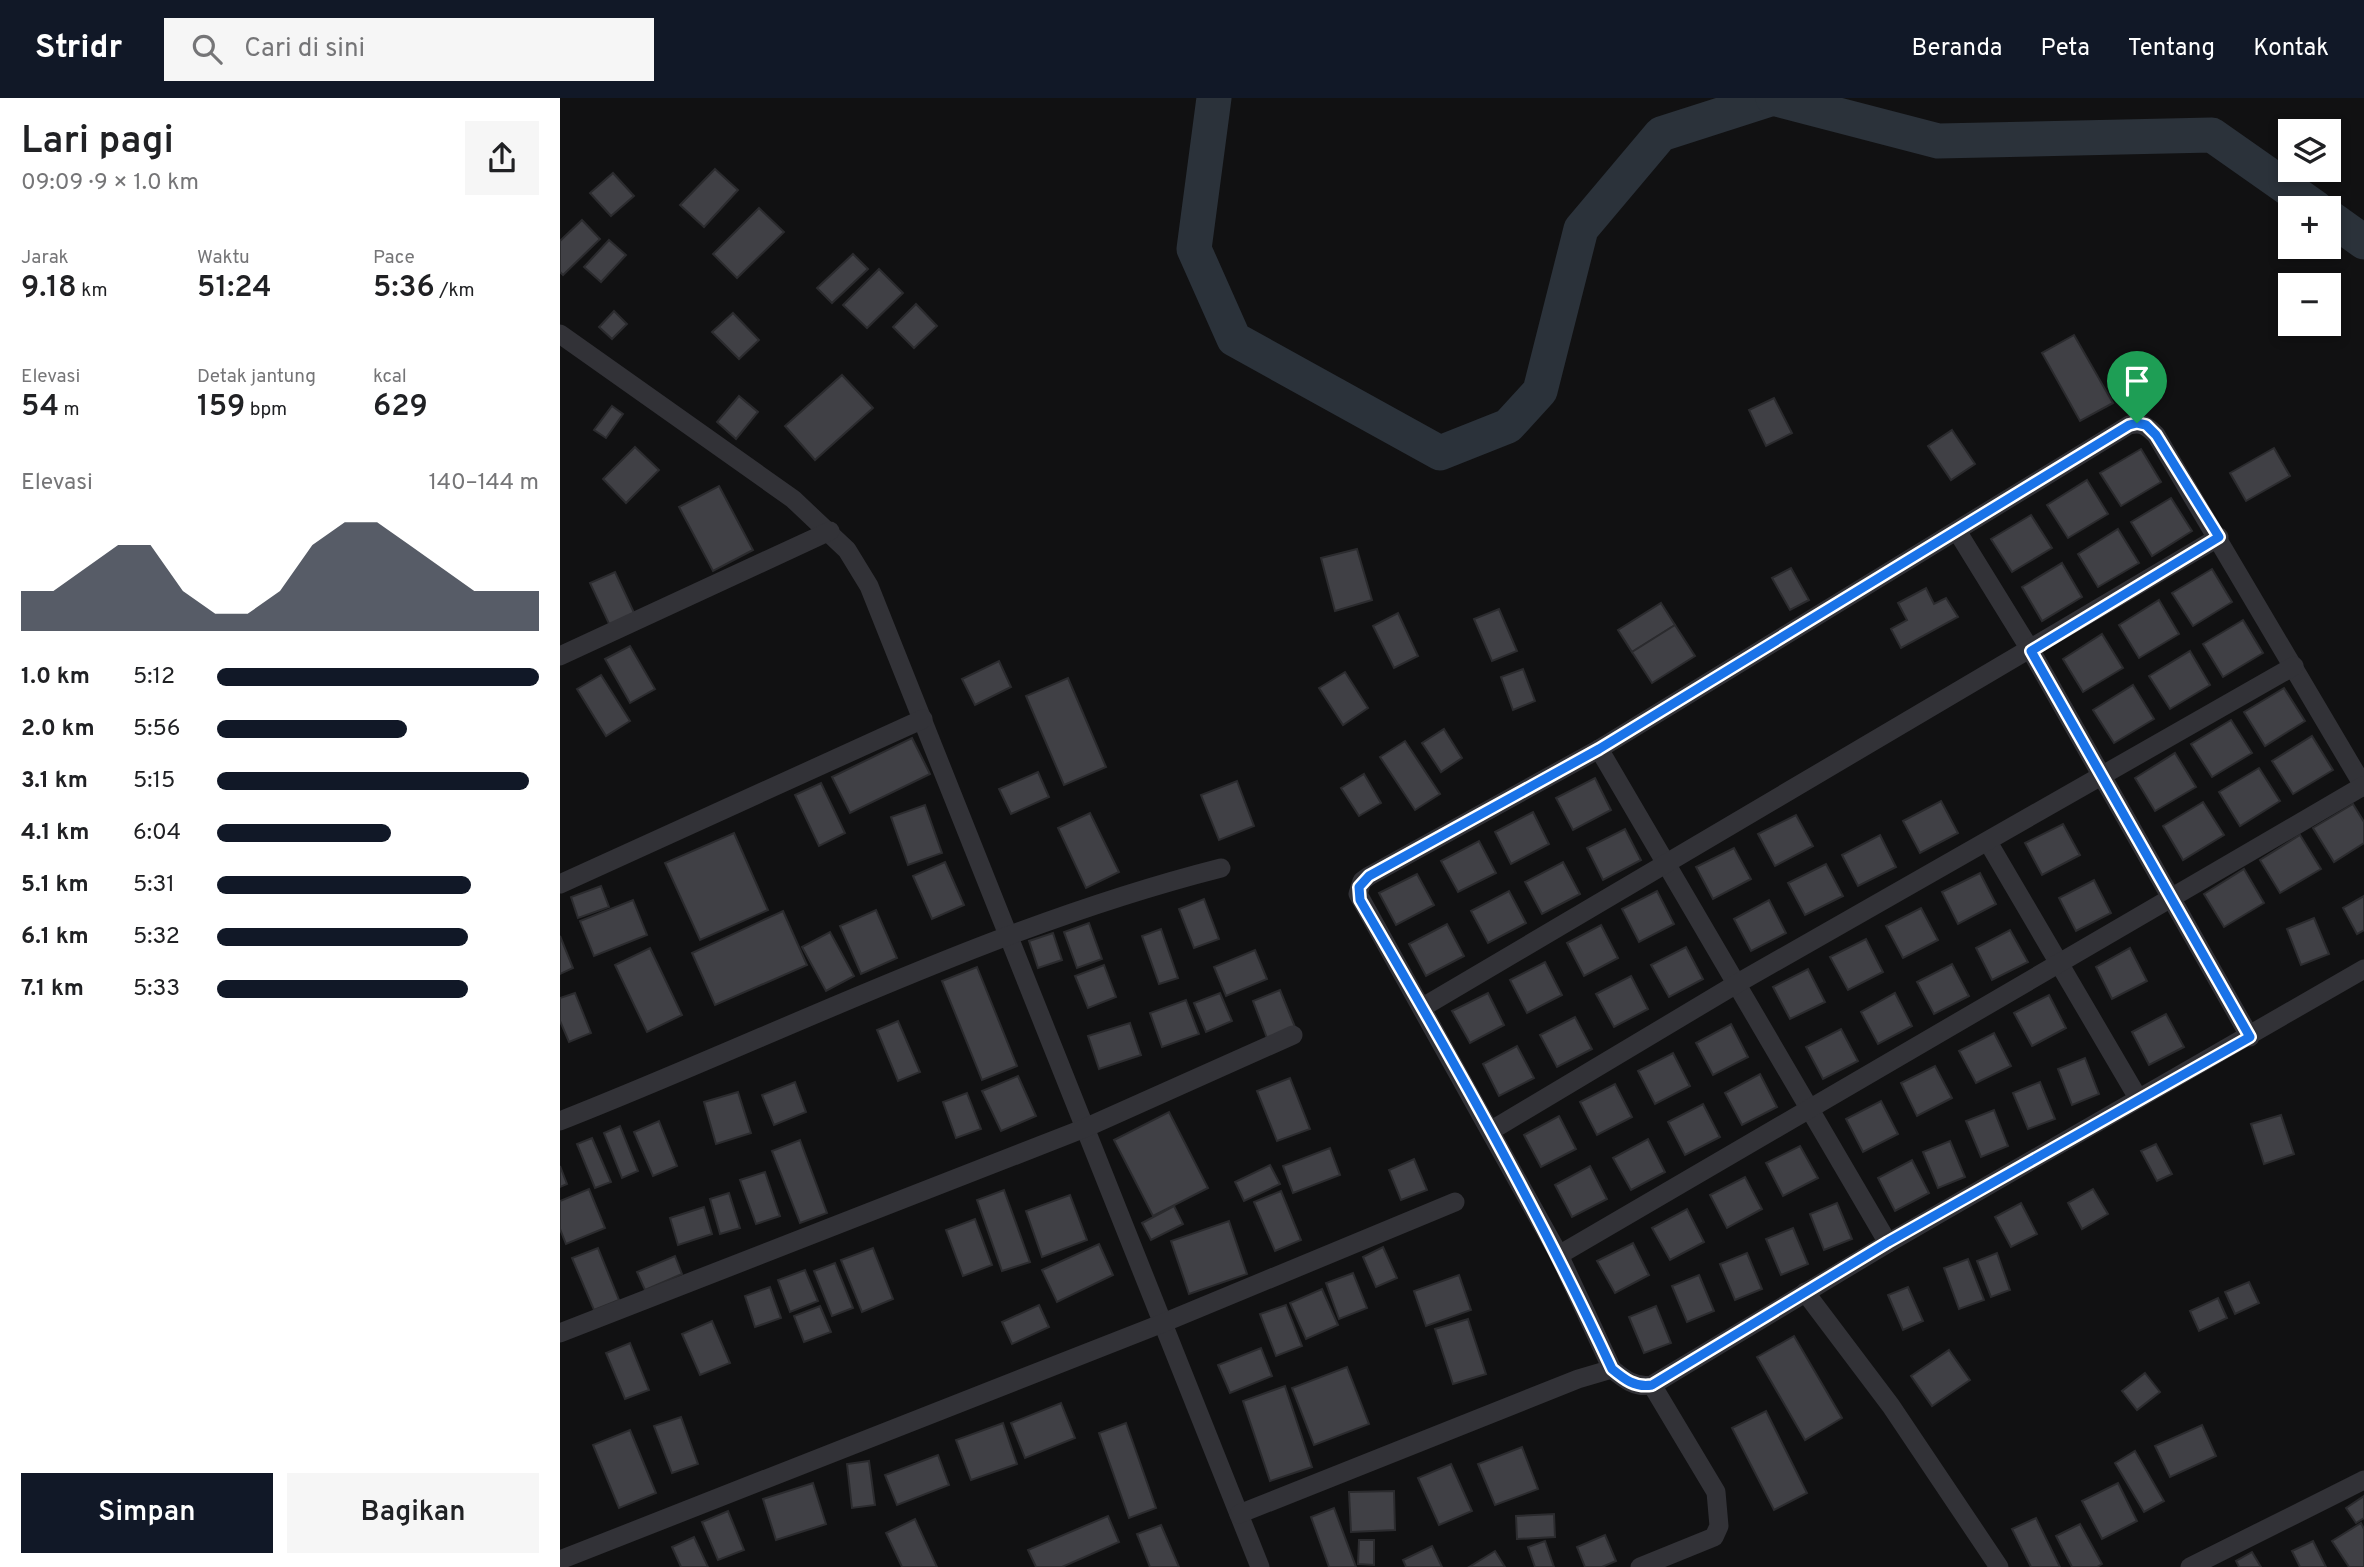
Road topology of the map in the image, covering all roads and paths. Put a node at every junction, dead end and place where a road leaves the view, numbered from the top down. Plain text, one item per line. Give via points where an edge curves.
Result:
1 (560, 334) edge
2 (830, 531) junction
3 (1957, 531) junction
4 (2219, 537) junction
5 (2031, 651) junction
6 (560, 656) edge
7 (2294, 666) junction
8 (923, 719) junction
9 (1599, 749) junction
10 (2101, 774) junction
11 (2364, 786) edge
12 (1988, 842) junction
13 (1668, 863) junction
14 (1221, 868) dead end
15 (560, 884) edge
16 (2173, 897) junction
17 (1007, 936) junction
18 (2059, 964) junction
19 (2364, 969) edge
20 (1738, 983) junction
21 (1423, 1007) junction
22 (1293, 1035) dead end
23 (2250, 1037) junction
24 (2138, 1098) junction
25 (1809, 1108) junction
26 (560, 1121) edge
27 (1085, 1128) junction
28 (1492, 1130) junction
29 (1455, 1202) dead end
30 (1888, 1242) junction
31 (1559, 1255) junction
32 (1805, 1292) junction
33 (1164, 1323) junction
34 (560, 1333) edge
35 (1612, 1369) junction
36 (1652, 1385) junction
37 (2364, 1480) edge
38 (1239, 1514) junction
39 (560, 1560) edge
40 (1260, 1567) edge
41 (1640, 1567) edge
42 (1999, 1567) edge
43 (2190, 1567) edge

1 - 2 street via 793,499
2 - 6 street
2 - 8 street via 869,586
3 - 4 street via 2137,423 2156,435
3 - 5 street
3 - 9 street
4 - 5 street
4 - 7 street
5 - 10 street
5 - 13 street
7 - 10 street
7 - 11 street
8 - 15 street
8 - 17 street
9 - 13 street
9 - 21 street via 1362,881 1360,900
10 - 12 street
10 - 16 street
11 - 16 street
12 - 18 street
12 - 20 street
13 - 20 street
13 - 21 street
14 - 17 street
16 - 18 street
16 - 23 street
17 - 26 street
17 - 27 street
18 - 24 street
18 - 25 street
19 - 23 street
20 - 25 street
20 - 28 street
21 - 28 street
22 - 27 street
23 - 24 street
24 - 30 street
25 - 30 street
25 - 31 street
27 - 33 street
27 - 34 street
28 - 31 street
29 - 33 street
30 - 32 street
31 - 35 street
32 - 36 street
32 - 42 street via 1891,1406
33 - 38 street
33 - 39 street
35 - 36 street via 1634,1384
35 - 38 street
36 - 41 street via 1716,1492 1719,1526 1714,1538
37 - 43 street
38 - 40 street

